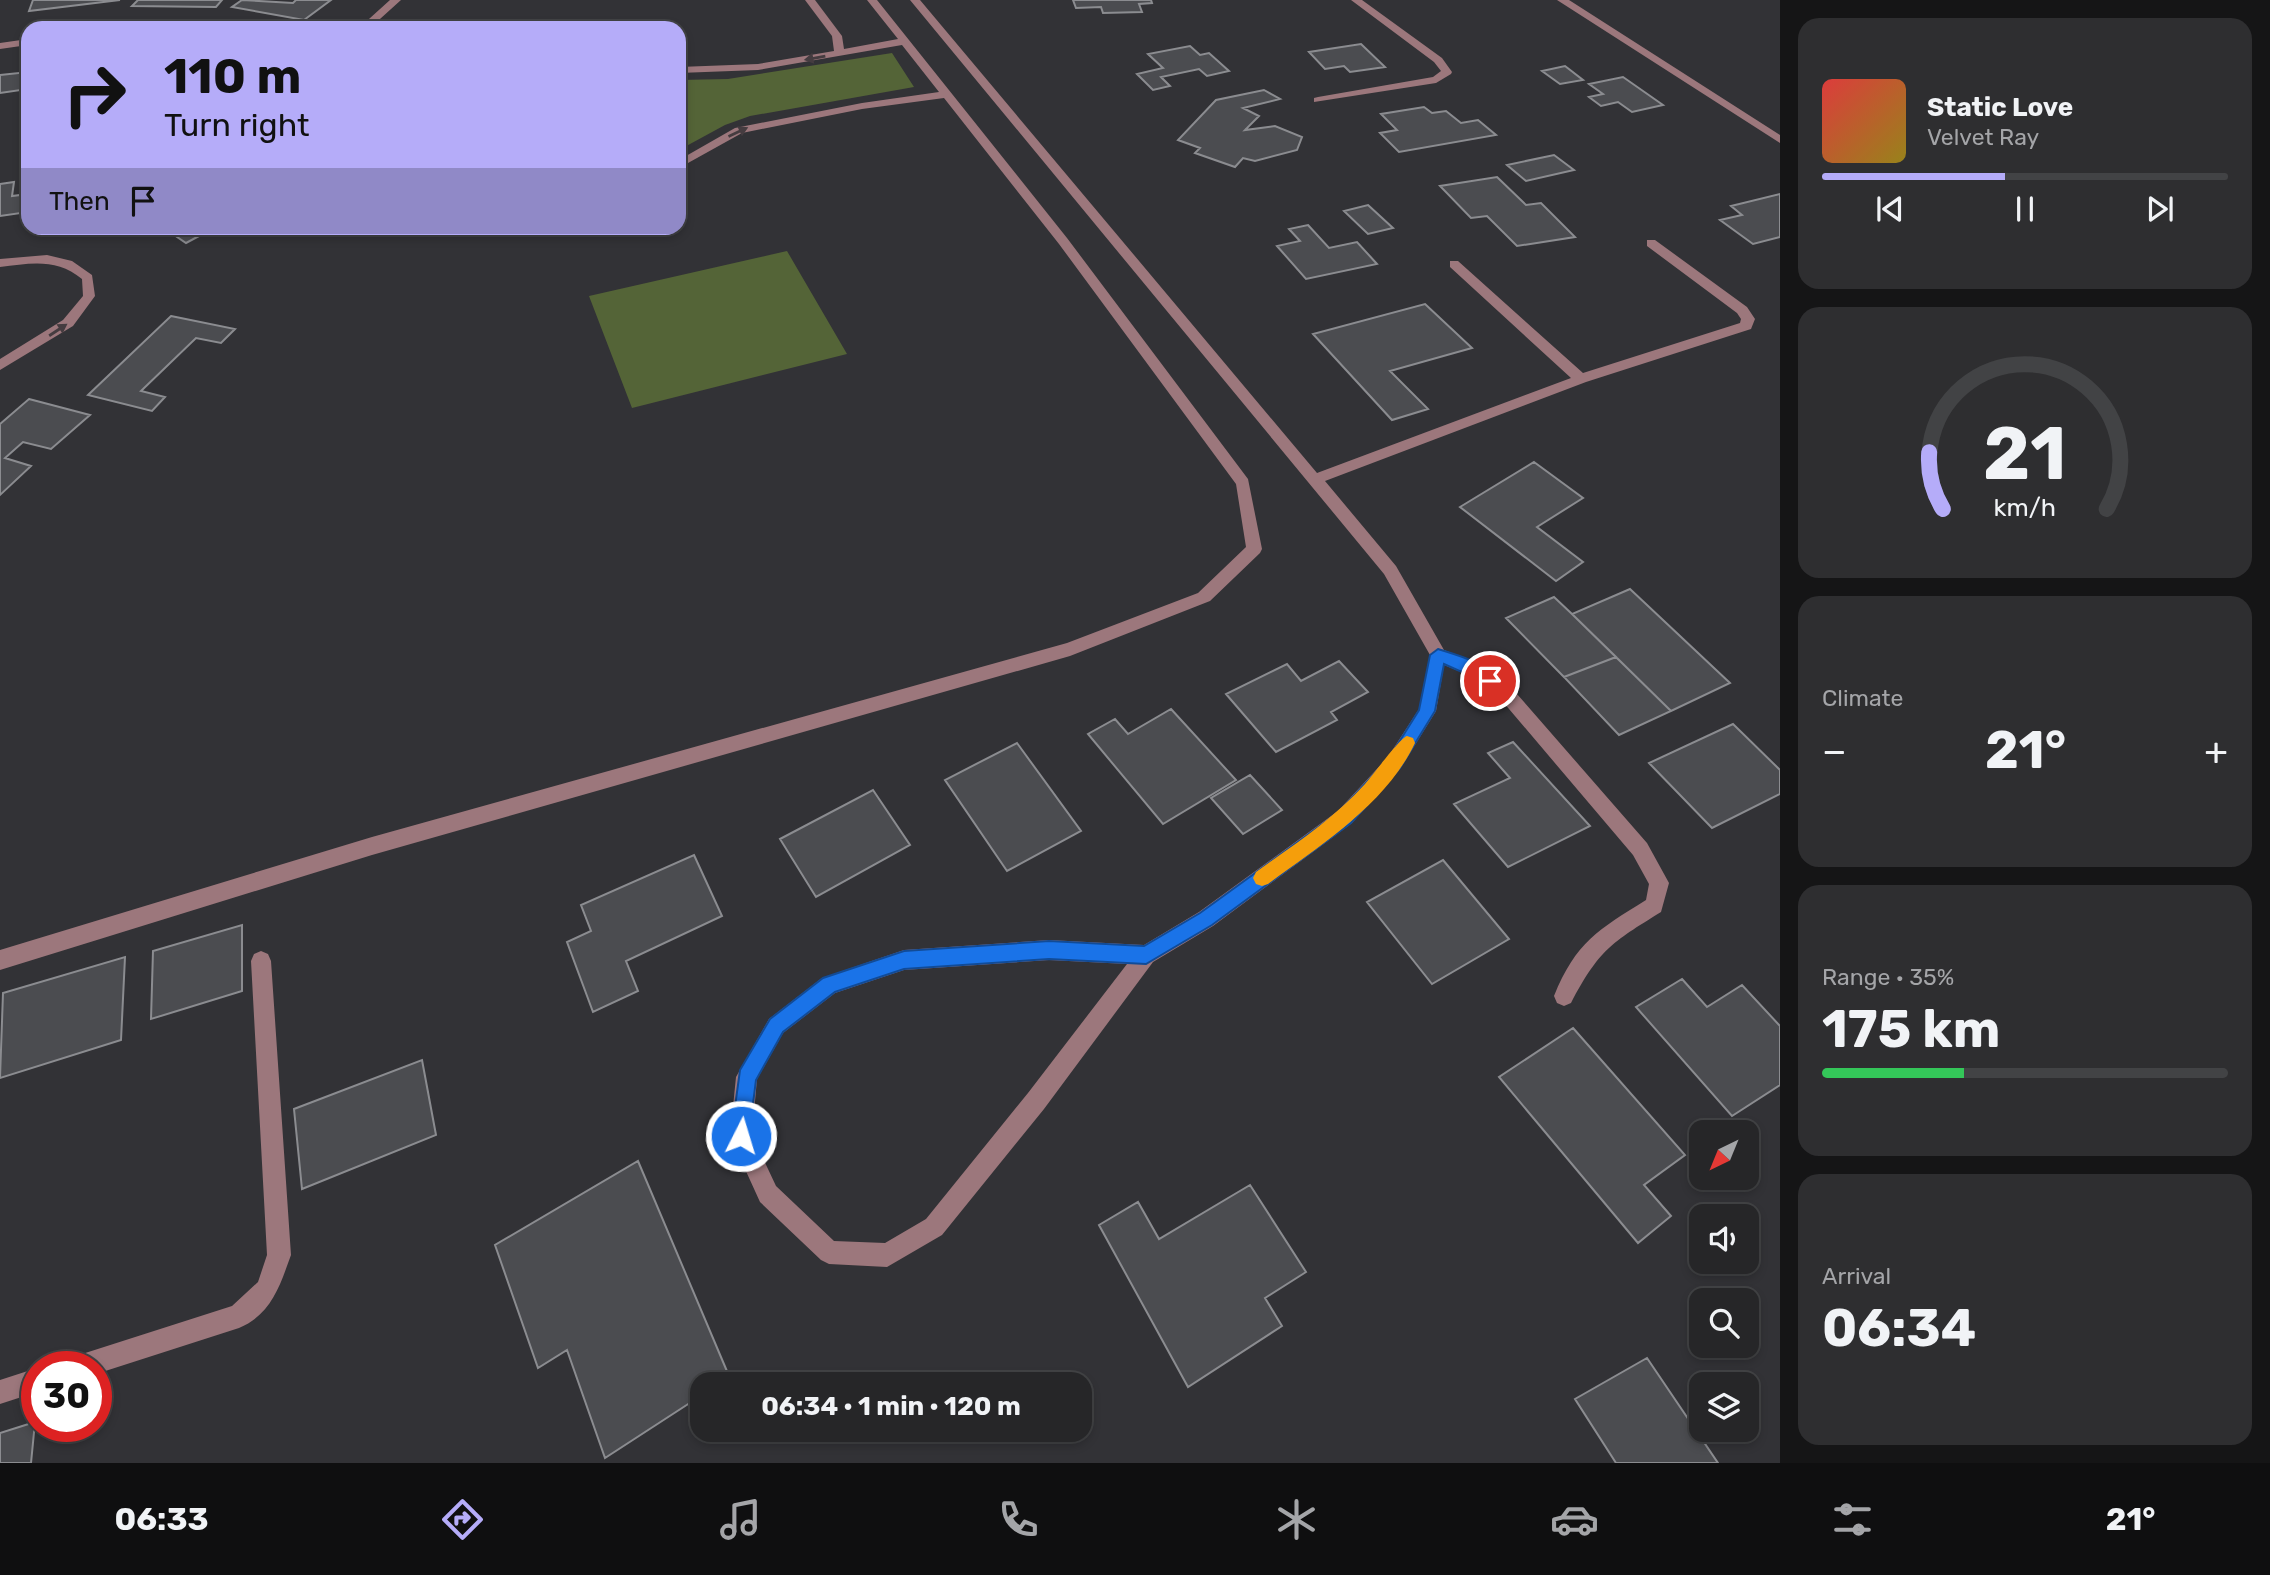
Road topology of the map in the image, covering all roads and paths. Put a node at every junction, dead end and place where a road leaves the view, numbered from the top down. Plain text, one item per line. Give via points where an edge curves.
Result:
1 (396, 0) edge
2 (810, 0) edge
3 (872, 0) edge
4 (915, 0) edge
5 (1356, 0) edge
6 (1562, 0) edge
7 (373, 21) edge
8 (906, 41) junction
9 (21, 43) edge
10 (0, 46) edge
11 (840, 54) junction
12 (686, 70) edge
13 (947, 94) junction
14 (1318, 100) dead end
15 (1780, 140) edge
16 (686, 161) edge
17 (1651, 243) dead end
18 (0, 264) edge
19 (1454, 264) dead end
20 (0, 365) edge
21 (1581, 379) junction
22 (1313, 480) junction
23 (1438, 655) junction
24 (1146, 955) junction
25 (0, 960) edge
26 (261, 961) dead end
27 (1564, 996) dead end
28 (112, 1356) edge
29 (21, 1385) edge
30 (0, 1392) edge

1 - 7 street
2 - 11 street via 837,36
3 - 8 street
4 - 22 street
5 - 14 street via 1438,60 1447,72 1436,80
6 - 15 street
8 - 11 street
8 - 13 street
9 - 10 street
11 -> 12 street via 758,67
16 -> 13 street via 739,130
13 - 25 street via 1243,483 1254,549 1204,597 1070,649 372,846
17 - 21 street via 1742,310 1748,319 1746,326
20 -> 18 street via 68,323 89,296 88,278 74,264 42,258
19 - 21 street
21 - 22 street
22 - 23 street via 1390,570
23 - 24 street via 1427,711 1394,763 1345,817 1206,919
23 - 27 street via 1477,671 1504,691 1640,849 1659,883 1654,906 1605,936 1583,960
24 - 24 street via 1049,950 904,960 830,985 776,1026 747,1077 741,1136 768,1194 829,1252 887,1255 934,1227
26 - 28 street via 279,1255 267,1290 239,1316
29 - 30 street

